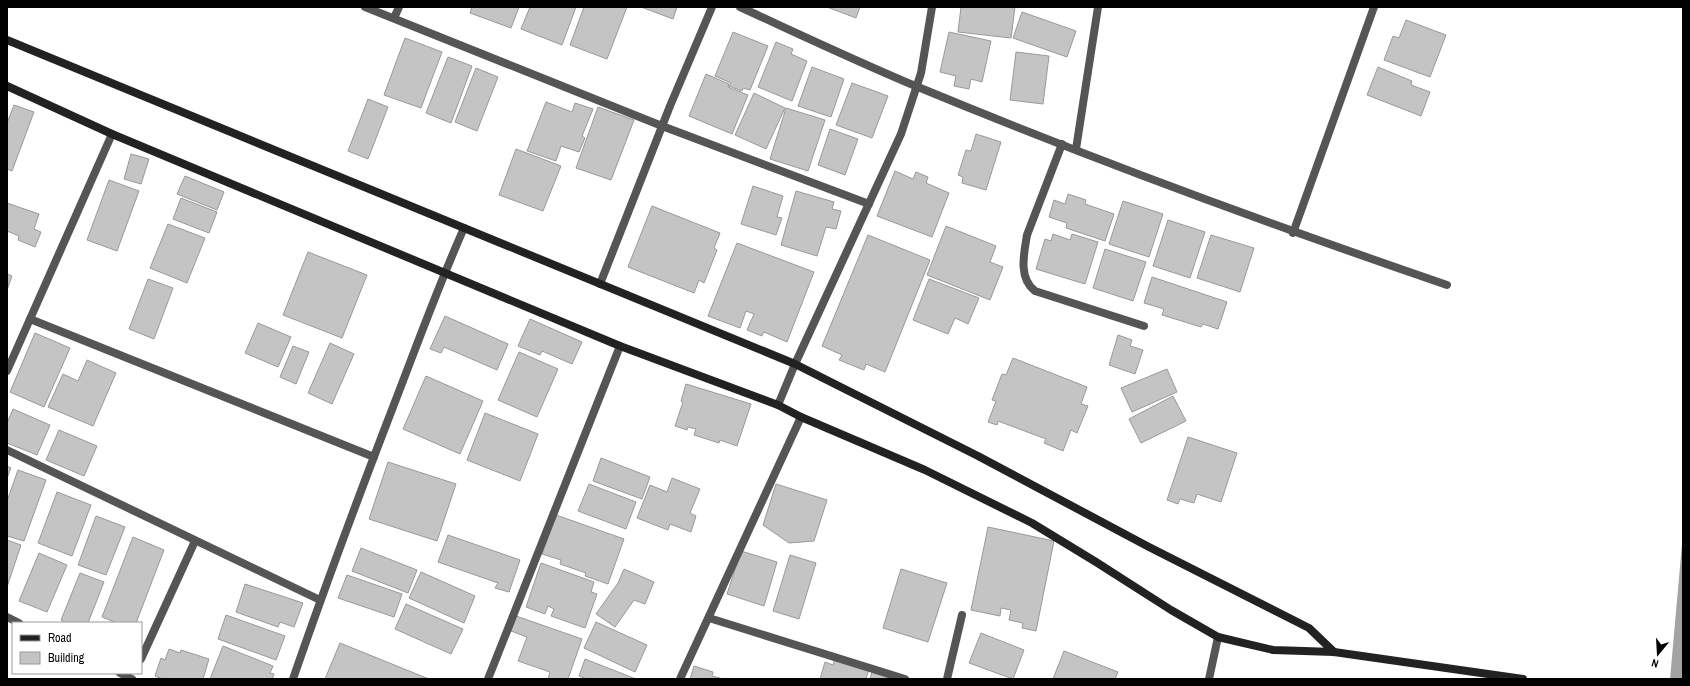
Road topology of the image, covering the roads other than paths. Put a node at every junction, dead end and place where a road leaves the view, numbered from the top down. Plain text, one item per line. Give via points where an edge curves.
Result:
1 (365, 7) edge
2 (399, 7) edge
3 (712, 7) edge
4 (740, 7) edge
5 (932, 7) edge
6 (1098, 7) edge
7 (1374, 7) edge
8 (394, 18) junction
9 (7, 40) edge
10 (7, 86) edge
11 (916, 86) junction
12 (662, 126) junction
13 (112, 134) junction
14 (1062, 144) junction
15 (1076, 149) junction
16 (869, 204) junction
17 (464, 228) junction
18 (1293, 233) junction
19 (444, 273) junction
20 (600, 284) junction
21 (1447, 285) dead end
22 (30, 319) junction
23 (1144, 326) dead end
24 (620, 346) junction
25 (794, 364) junction
26 (7, 371) edge
27 (778, 405) junction
28 (801, 417) junction
29 (7, 450) edge
30 (374, 457) junction
31 (194, 541) junction
32 (320, 600) junction
33 (962, 615) dead end
34 (7, 617) edge
35 (708, 618) junction
36 (17, 622) edge
37 (1218, 637) junction
38 (1334, 652) junction
39 (142, 657) edge
40 (122, 674) edge
41 (132, 679) edge
42 (293, 679) edge
43 (488, 679) edge
44 (680, 679) edge
45 (905, 679) edge
46 (947, 679) edge
47 (1209, 679) edge
48 (1522, 679) edge

1 - 8 street
2 - 8 street
3 - 12 street
4 - 11 street
5 - 11 street via 921,73
6 - 15 street
7 - 18 street
8 - 12 street
9 - 17 main road
10 - 13 main road
11 - 14 street
11 - 16 street via 902,134
12 - 16 street
12 - 20 street
13 - 19 main road
13 - 22 street
14 - 15 street
14 - 23 street via 1027,235 1023,267 1029,286 1035,291
15 - 18 street
16 - 25 street
17 - 19 street
17 - 20 main road
18 - 21 street
19 - 24 main road
19 - 30 street
20 - 25 main road
22 - 26 street
22 - 30 street
24 - 27 main road
24 - 43 street
25 - 27 street
25 - 38 main road via 978,456 1309,628
27 - 28 main road
28 - 35 street
28 - 37 main road via 925,470 1032,523
29 - 31 street
30 - 32 street
31 - 32 street
31 - 39 street
32 - 42 street
33 - 46 street
34 - 36 street
35 - 44 street
35 - 45 street
37 - 38 main road via 1273,650
37 - 47 street
38 - 48 main road
40 - 41 street

